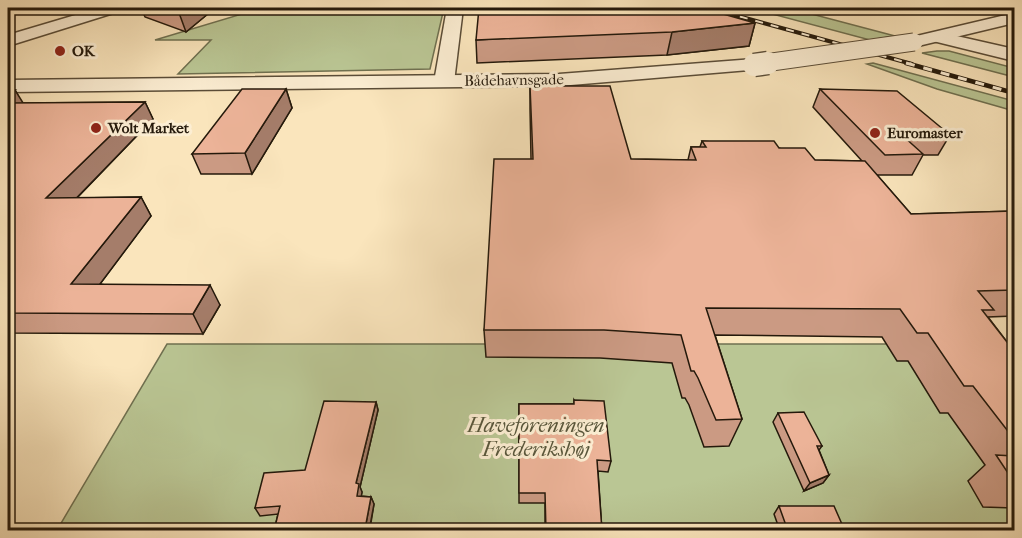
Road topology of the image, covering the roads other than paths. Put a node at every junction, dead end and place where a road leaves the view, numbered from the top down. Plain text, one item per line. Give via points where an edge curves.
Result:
1 (82, 8) edge
2 (114, 8) edge
3 (455, 8) edge
4 (1014, 18) edge
5 (8, 30) edge
6 (939, 37) junction
7 (8, 41) edge
8 (1014, 55) edge
9 (8, 76) edge
10 (444, 82) junction
11 (58, 85) junction
12 (8, 86) edge

1 - 5 street
2 - 7 street
3 - 10 street
4 - 6 street, Bådehavnsgade
6 - 8 street
6 - 10 street, Bådehavnsgade, bridge via 754,65 559,80
9 - 11 street via 44,78
10 - 11 street, Bådehavnsgade
11 - 12 street, Bådehavnsgade

